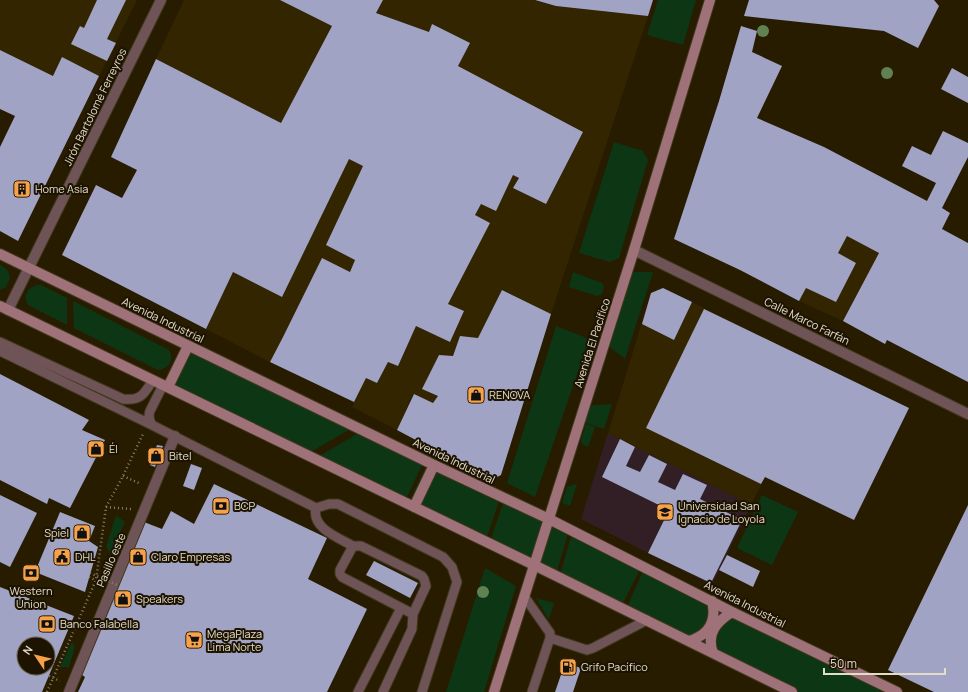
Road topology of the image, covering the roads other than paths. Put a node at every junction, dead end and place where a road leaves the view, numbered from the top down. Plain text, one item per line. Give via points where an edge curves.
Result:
1 (161, 0) edge
2 (710, 0) edge
3 (634, 250) junction
4 (0, 254) edge
5 (29, 268) junction
6 (4, 308) edge
7 (0, 342) edge
8 (188, 346) junction
9 (0, 351) edge
10 (153, 380) junction
11 (166, 386) junction
12 (968, 414) edge
13 (152, 425) junction
14 (175, 436) junction
15 (434, 465) junction
16 (414, 507) junction
17 (316, 508) junction
18 (549, 519) junction
19 (353, 546) junction
20 (534, 565) junction
21 (524, 596) junction
22 (712, 601) junction
23 (401, 608) junction
24 (732, 612) junction
25 (413, 614) junction
26 (647, 620) junction
27 (550, 638) junction
28 (689, 641) junction
29 (713, 653) junction
30 (69, 692) edge
31 (358, 692) edge
32 (383, 692) edge
33 (422, 692) edge
34 (494, 692) edge
35 (532, 692) edge
36 (792, 692) edge
37 (897, 692) edge

1 - 5 street, Jirón Bartolomé Ferreyros
2 - 3 main road, Avenida El Pacífico
3 - 12 street, Calle Marco Farfán
3 - 18 main road, Avenida El Pacífico
4 - 5 main road, Avenida Industrial
5 - 6 street, Jirón Bartolomé Ferreyros
5 - 8 main road, Avenida Industrial
6 - 10 main road
7 - 10 lane via 123,399 132,400 142,396
8 - 11 main road
8 - 15 main road, Avenida Industrial
9 - 13 lane
10 - 11 main road
11 - 13 lane via 148,415
11 - 16 main road
13 - 14 lane
14 - 17 lane
14 - 30 street, Pasillo este
15 - 16 main road
15 - 18 main road, Avenida Industrial
16 - 20 main road
17 - 19 lane via 314,513 319,524
17 - 33 lane via 338,504 443,557 452,567 457,582
18 - 20 main road, Avenida El Pacífico
18 - 22 main road, Avenida Industrial
19 - 23 lane via 340,570 342,577
19 - 25 lane via 361,546 422,576 426,586
20 - 21 main road, Avenida El Pacífico
20 - 26 main road
21 - 27 lane via 550,633
21 - 34 main road, Avenida El Pacífico
22 - 24 main road, Avenida Industrial
22 - 28 main road via 714,615 707,631
23 - 25 lane
23 - 31 lane
24 - 29 main road via 721,620 712,632 710,645
24 - 37 main road, Avenida Industrial
25 - 32 lane via 412,629
26 - 27 lane via 587,650
26 - 28 main road
27 - 35 lane
28 - 29 main road
29 - 36 main road

